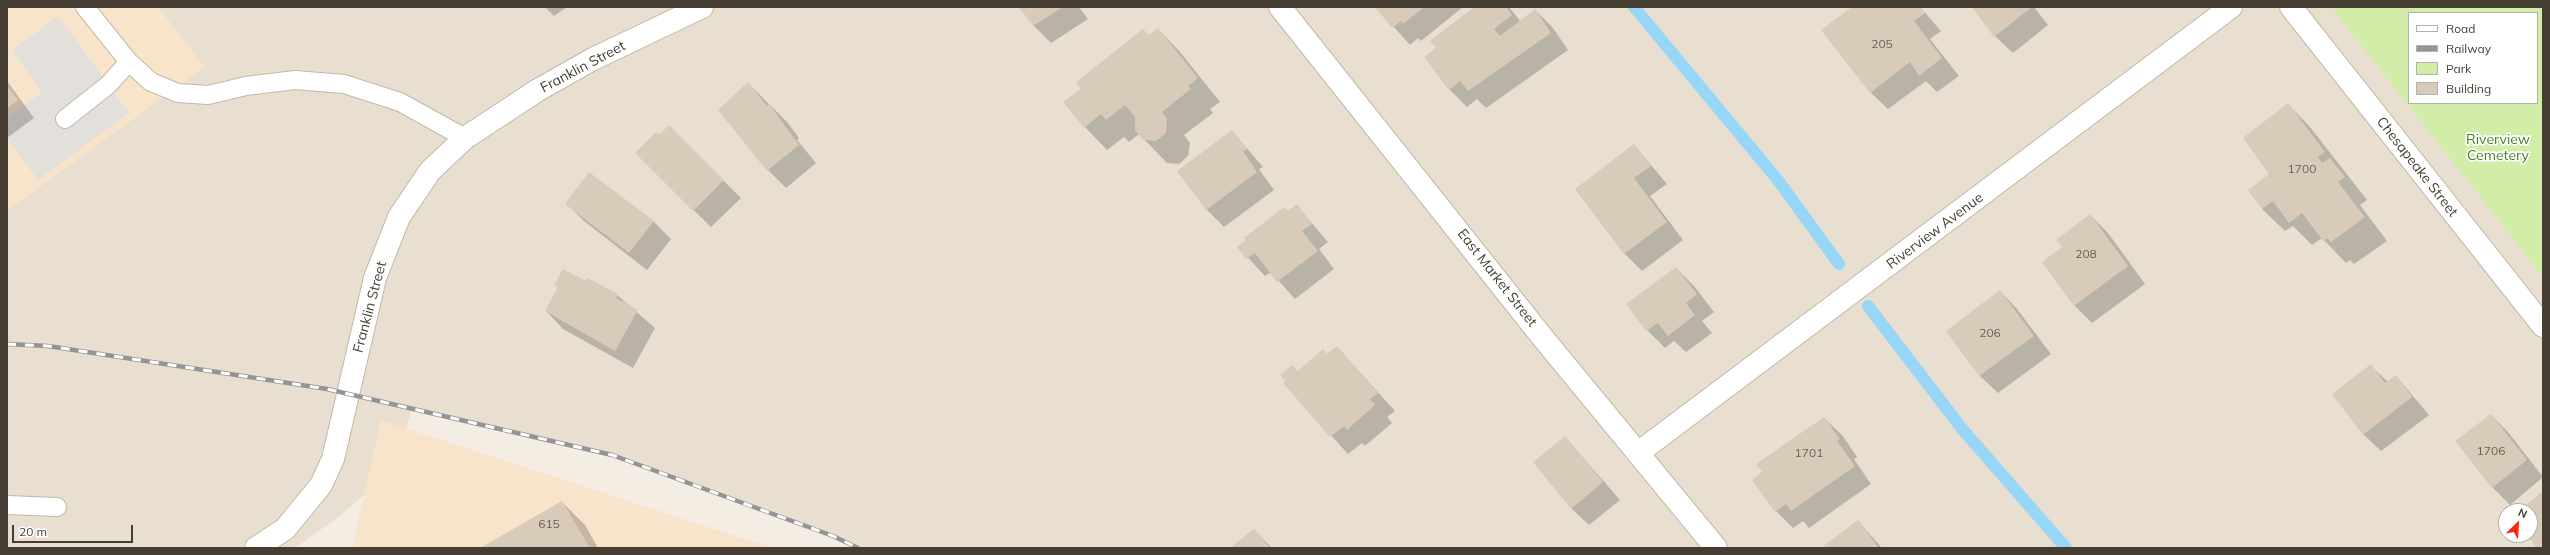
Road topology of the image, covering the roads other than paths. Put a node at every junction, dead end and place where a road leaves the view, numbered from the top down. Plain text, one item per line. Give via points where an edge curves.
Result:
1 (85, 7) edge
2 (702, 7) edge
3 (1280, 7) edge
4 (2231, 7) edge
5 (2291, 7) edge
6 (129, 62) junction
7 (65, 119) dead end
8 (465, 138) junction
9 (2543, 326) edge
10 (1638, 453) junction
11 (7, 505) edge
12 (57, 507) dead end
13 (256, 548) edge
14 (1716, 548) edge

1 - 6 lane
2 - 8 street, Franklin Street via 593,59 538,90
3 - 10 street, East Market Street
4 - 10 street, Riverview Avenue
5 - 9 street, Chesapeake Street
6 - 7 lane via 108,85
6 - 8 lane via 151,82 178,93 208,95 246,86 295,80 344,84 400,102
8 - 13 street, Franklin Street via 430,171 399,217 375,278 333,459 321,485 285,529
10 - 14 street, East Market Street
11 - 12 lane

